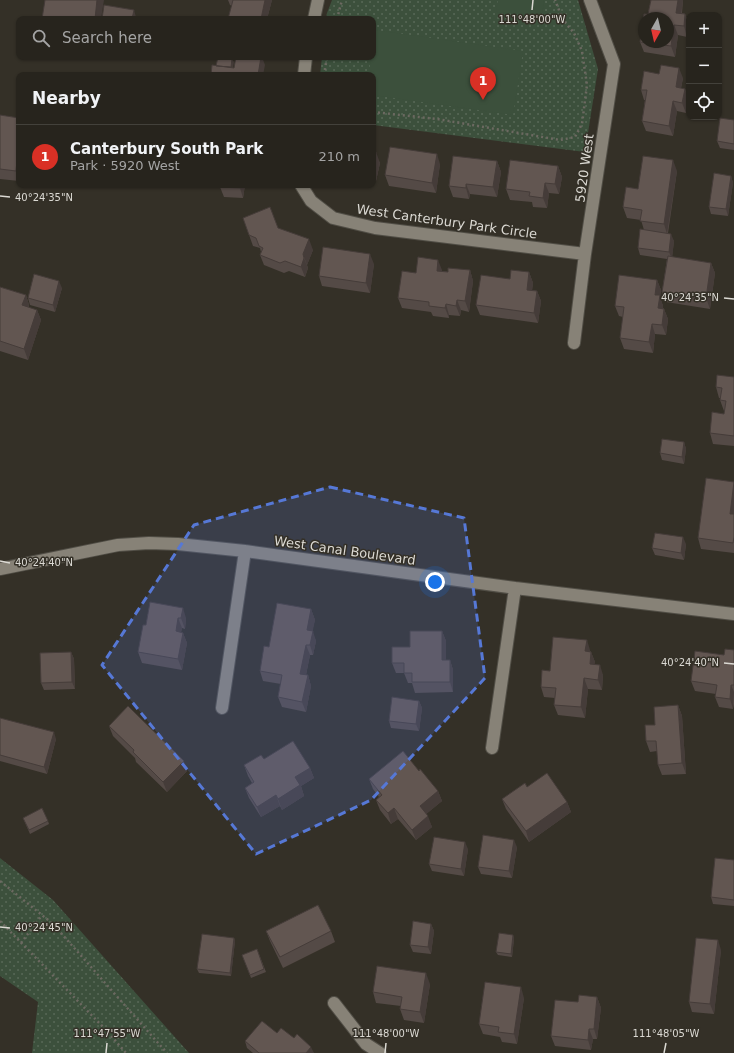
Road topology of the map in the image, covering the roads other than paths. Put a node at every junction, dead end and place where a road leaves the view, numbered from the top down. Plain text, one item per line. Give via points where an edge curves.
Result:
1 (318, 0) edge
2 (590, 0) edge
3 (315, 16) edge
4 (306, 60) edge
5 (304, 72) edge
6 (303, 188) edge
7 (585, 254) junction
8 (574, 343) dead end
9 (245, 551) junction
10 (0, 569) edge
11 (515, 588) junction
12 (734, 614) edge
13 (222, 708) dead end
14 (492, 748) dead end
15 (334, 1003) dead end
16 (380, 1053) edge

1 - 3 street
2 - 7 street, 5920 West via 614,64
4 - 5 street
6 - 7 street, West Canterbury Park Circle via 311,201 333,218 375,228
7 - 8 street, 5920 West
9 - 10 street, West Canal Boulevard via 178,544 118,545
9 - 11 street, West Canal Boulevard
9 - 13 street
11 - 12 street, West Canal Boulevard
11 - 14 street
15 - 16 street via 366,1044

